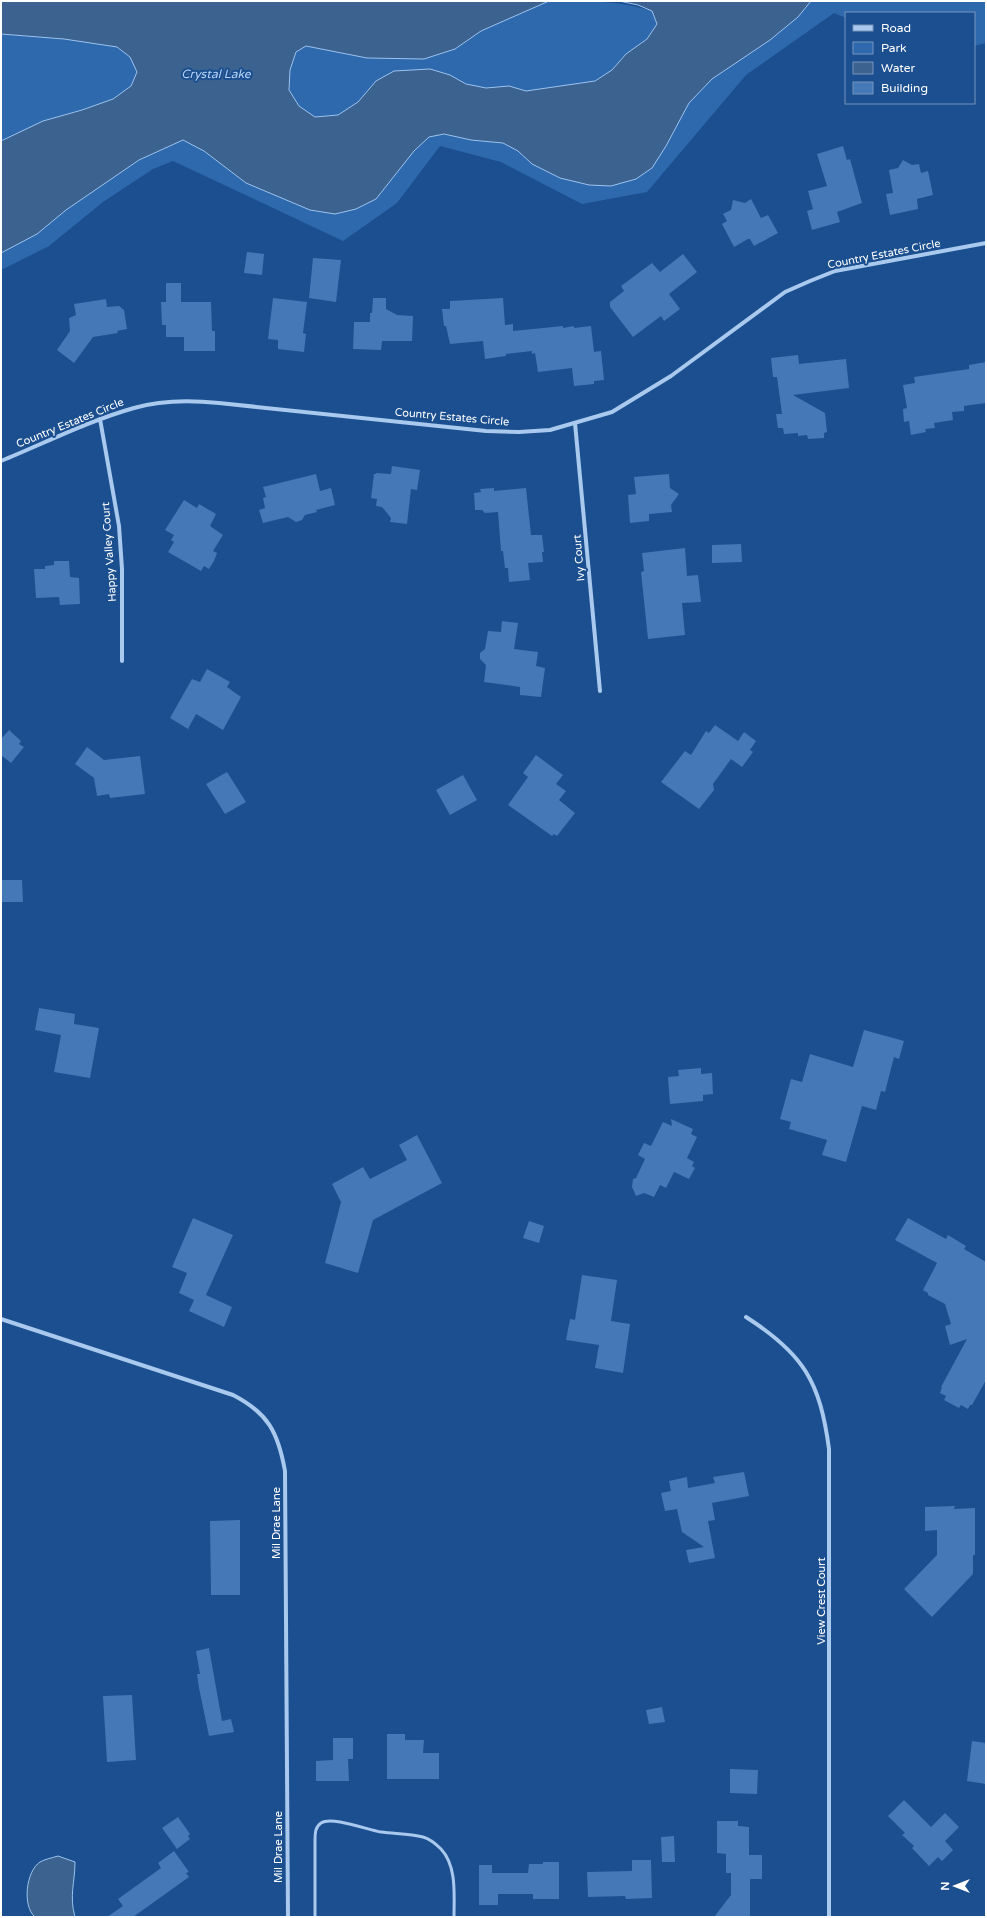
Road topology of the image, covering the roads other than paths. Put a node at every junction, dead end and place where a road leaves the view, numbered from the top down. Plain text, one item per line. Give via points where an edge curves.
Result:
1 (986, 243) edge
2 (100, 420) junction
3 (575, 423) junction
4 (1, 461) edge
5 (122, 661) dead end
6 (600, 691) dead end
7 (746, 1317) dead end
8 (1, 1319) edge
9 (288, 1917) edge
10 (315, 1917) edge
11 (454, 1917) edge
12 (829, 1917) edge

1 - 3 street, Country Estates Circle via 835,271 810,281 785,292 760,308 641,396 612,412
2 - 3 street, Country Estates Circle via 135,407 196,401 486,431 550,430
2 - 4 street, Country Estates Circle
2 - 5 street, Happy Valley Court via 119,526 122,569
3 - 6 street, Ivy Court
7 - 12 street, View Crest Court via 772,1333 788,1347 804,1367 818,1396 825,1420 828,1442
8 - 9 street, Mil Drae Lane via 233,1395 251,1404 262,1414 281,1447 285,1471
10 - 11 lane via 316,1829 327,1821 355,1824 382,1832 404,1833 434,1843 442,1850 452,1874

